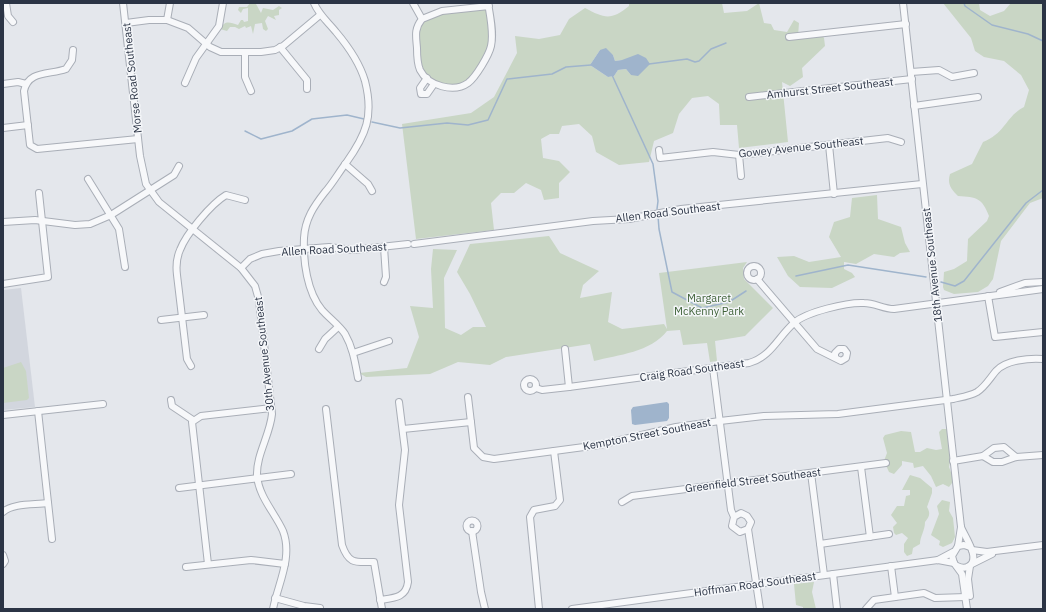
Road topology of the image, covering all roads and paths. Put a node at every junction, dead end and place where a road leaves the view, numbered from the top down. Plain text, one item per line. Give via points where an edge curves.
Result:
1 (6, 3) edge
2 (123, 3) edge
3 (170, 3) edge
4 (223, 3) edge
5 (314, 3) edge
6 (413, 3) edge
7 (903, 3) edge
8 (488, 4) edge
9 (320, 15) junction
10 (422, 19) junction
11 (167, 20) junction
12 (13, 22) dead end
13 (126, 23) junction
14 (906, 24) junction
15 (789, 37) dead end
16 (207, 44) junction
17 (280, 47) junction
18 (73, 50) dead end
19 (244, 52) junction
20 (911, 72) junction
21 (974, 73) dead end
22 (426, 78) junction
23 (912, 80) junction
24 (185, 83) dead end
25 (3, 84) edge
26 (26, 84) junction
27 (434, 84) junction
28 (307, 88) dead end
29 (251, 91) dead end
30 (978, 97) dead end
31 (749, 98) dead end
32 (914, 106) junction
33 (28, 125) junction
34 (3, 128) edge
35 (138, 139) junction
36 (901, 142) dead end
37 (829, 145) junction
38 (659, 150) dead end
39 (739, 154) junction
40 (346, 164) junction
41 (179, 166) dead end
42 (741, 176) dead end
43 (88, 179) dead end
44 (922, 184) junction
45 (150, 191) junction
46 (372, 191) dead end
47 (39, 193) dead end
48 (834, 194) junction
49 (245, 200) dead end
50 (111, 215) junction
51 (42, 220) junction
52 (3, 222) edge
53 (194, 229) junction
54 (384, 247) junction
55 (304, 248) junction
56 (125, 267) dead end
57 (240, 268) junction
58 (757, 279) dead end
59 (384, 282) dead end
60 (1043, 282) edge
61 (3, 284) edge
62 (1043, 289) edge
63 (991, 296) junction
64 (936, 304) junction
65 (204, 316) dead end
66 (182, 318) junction
67 (161, 320) dead end
68 (794, 323) junction
69 (338, 327) junction
70 (1043, 332) edge
71 (389, 341) dead end
72 (319, 349) dead end
73 (565, 349) dead end
74 (354, 353) junction
75 (835, 356) dead end
76 (1043, 359) edge
77 (191, 366) dead end
78 (713, 368) junction
79 (358, 378) dead end
80 (569, 387) junction
81 (536, 388) dead end
82 (468, 396) dead end
83 (947, 399) junction
84 (171, 400) dead end
85 (399, 402) dead end
86 (103, 404) dead end
87 (271, 408) junction
88 (326, 409) dead end
89 (38, 411) junction
90 (3, 415) edge
91 (193, 420) junction
92 (720, 421) junction
93 (471, 422) junction
94 (403, 429) junction
95 (554, 451) junction
96 (1043, 455) edge
97 (983, 456) junction
98 (1016, 457) junction
99 (954, 461) junction
100 (886, 463) dead end
101 (861, 466) junction
102 (811, 473) junction
103 (291, 474) dead end
104 (258, 478) junction
105 (728, 484) junction
106 (198, 486) junction
107 (179, 488) dead end
108 (622, 502) dead end
109 (48, 503) junction
110 (3, 512) edge
111 (734, 517) junction
112 (961, 527) junction
113 (748, 529) junction
114 (472, 532) dead end
115 (889, 534) dead end
116 (870, 537) junction
117 (52, 539) dead end
118 (820, 544) junction
119 (1043, 545) edge
120 (958, 546) junction
121 (971, 549) junction
122 (1000, 551) junction
123 (953, 552) junction
124 (3, 555) edge
125 (938, 560) junction
126 (3, 564) edge
127 (208, 564) junction
128 (285, 564) junction
129 (955, 564) junction
130 (971, 565) junction
131 (891, 566) junction
132 (186, 568) dead end
133 (833, 574) junction
134 (824, 575) junction
135 (757, 584) junction
136 (895, 597) junction
137 (966, 597) junction
138 (275, 598) junction
139 (380, 600) junction
140 (599, 607) edge
141 (320, 608) dead end
142 (273, 609) edge
143 (382, 609) edge
144 (485, 609) edge
145 (539, 609) edge
146 (572, 609) edge
147 (760, 609) edge
148 (837, 609) edge
149 (866, 609) edge
150 (967, 609) edge
151 (971, 609) edge

1 - 12 street via 8,16
2 - 13 street, Morse Road Southeast
3 - 11 street
4 - 16 street via 219,26
5 - 9 street
6 - 10 street
7 - 14 street, 18th Avenue Southeast
8 - 10 street via 442,11
8 - 27 street via 491,46 472,79 467,84 455,87
9 - 17 street
9 - 40 street via 342,38 365,81 367,128
10 - 22 street via 415,32 419,66
11 - 13 street
11 - 16 street via 188,28
13 - 35 street, Morse Road Southeast
14 - 15 street
14 - 20 street, 18th Avenue Southeast
16 - 19 street via 221,52
16 - 24 street via 196,58
17 - 19 street via 267,52
17 - 28 street via 307,80
18 - 26 street via 72,60 66,68 34,76
19 - 29 street via 244,77
20 - 21 street via 939,70 952,77
20 - 23 street, 18th Avenue Southeast
22 - 27 street
22 - 27 street via 420,88 421,94 427,94
23 - 31 street, Amhurst Street Southeast
23 - 32 street, 18th Avenue Southeast
25 - 26 street
26 - 33 street via 24,91
30 - 32 street
32 - 44 street, 18th Avenue Southeast
33 - 34 street
33 - 35 street, Morse Road Southeast via 30,145 37,149
35 - 45 street, 30th Avenue Southeast via 144,175
36 - 37 street, Gowey Avenue Southeast via 888,138
37 - 39 street, Gowey Avenue Southeast
37 - 48 street
38 - 39 street, Gowey Avenue Southeast via 660,158 713,152
39 - 42 street
40 - 46 street
40 - 55 street via 307,219
41 - 45 street via 174,175
43 - 50 street
44 - 48 street, Allen Road Southeast
44 - 64 street, 18th Avenue Southeast via 930,234
45 - 50 street
45 - 53 street, 30th Avenue Southeast via 159,202
47 - 51 street
48 - 54 street, Allen Road Southeast via 681,209 629,218
49 - 53 street via 226,195
50 - 51 street via 82,225
50 - 56 street via 121,236
51 - 52 street
51 - 61 street via 48,277
53 - 57 street, 30th Avenue Southeast
53 - 66 street via 181,247 177,262
54 - 55 street, Allen Road Southeast via 353,250 329,247
54 - 59 street
55 - 57 street, Allen Road Southeast via 262,254 250,259
55 - 69 street via 306,270 313,295
57 - 87 street, 30th Avenue Southeast via 255,286 259,300
58 - 68 street
60 - 63 street via 1025,283
62 - 63 street, Craig Road Southeast
63 - 64 street, Craig Road Southeast
63 - 70 street via 995,337
64 - 68 street, Craig Road Southeast via 888,309 861,303 818,311
64 - 83 street, 18th Avenue Southeast
65 - 66 street
66 - 67 street
66 - 77 street via 187,359
68 - 75 street via 816,349
68 - 78 street, Craig Road Southeast via 760,359
69 - 72 street
69 - 74 street
71 - 74 street
73 - 80 street
74 - 79 street
76 - 83 street, Kempton Street Southeast via 1006,364 975,393
78 - 80 street, Craig Road Southeast
78 - 92 street
80 - 81 street, Craig Road Southeast via 542,390
82 - 93 street, Kempton Street Southeast
83 - 92 street, Kempton Street Southeast via 838,414 764,416
83 - 99 street, 18th Avenue Southeast
84 - 91 street via 172,406
85 - 94 street
86 - 89 street
87 - 91 street via 201,416
87 - 104 street, 30th Avenue Southeast via 271,422 258,463
88 - 139 street via 342,545 351,560 374,562
89 - 90 street
89 - 109 street
91 - 106 street via 191,426
92 - 95 street, Kempton Street Southeast via 676,427 599,445
92 - 105 street
93 - 94 street
93 - 95 street, Kempton Street Southeast via 474,448 483,457 494,459
94 - 139 street via 405,460 399,505 407,590 402,595
95 - 145 street via 560,500 555,506 534,510 530,516
96 - 98 street
97 - 98 street via 993,462
97 - 98 street via 994,448 1004,447
97 - 99 street
99 - 112 street, 18th Avenue Southeast
100 - 101 street, Greenfield Street Southeast
101 - 102 street, Greenfield Street Southeast
101 - 116 street
102 - 105 street, Greenfield Street Southeast
102 - 118 street
103 - 104 street
104 - 106 street
104 - 128 street, 30th Avenue Southeast via 262,494 284,536
105 - 108 street, Greenfield Street Southeast via 632,496
105 - 111 street
106 - 107 street
106 - 127 street
109 - 110 street via 13,507
109 - 117 street
111 - 113 street via 732,524 735,530 742,532
111 - 113 street via 741,513 747,516 751,522
112 - 120 street, 18th Avenue Southeast
112 - 121 street, 18th Avenue Southeast
113 - 135 street
114 - 144 street via 480,592
115 - 116 street
116 - 118 street
118 - 134 street
119 - 122 street
120 - 121 street via 964,545
120 - 123 street
121 - 122 street
121 - 130 street via 974,555
122 - 130 street
123 - 125 street, Hoffman Road Southeast
123 - 129 street
124 - 126 street
125 - 129 street, Hoffman Road Southeast
125 - 131 street, Hoffman Road Southeast
127 - 128 street via 251,560
127 - 132 street
128 - 138 street, 30th Avenue Southeast
129 - 130 street via 963,568
129 - 137 street via 962,574
130 - 151 street via 968,580
131 - 133 street, Hoffman Road Southeast
131 - 136 street
133 - 134 street, Hoffman Road Southeast
133 - 148 street
134 - 135 street, Hoffman Road Southeast
135 - 140 street, Hoffman Road Southeast
135 - 147 street
136 - 137 street via 924,593 943,599
136 - 149 street via 874,600
137 - 150 street
138 - 141 street
138 - 142 street, 30th Avenue Southeast
139 - 143 street
140 - 146 street, Hoffman Road Southeast

